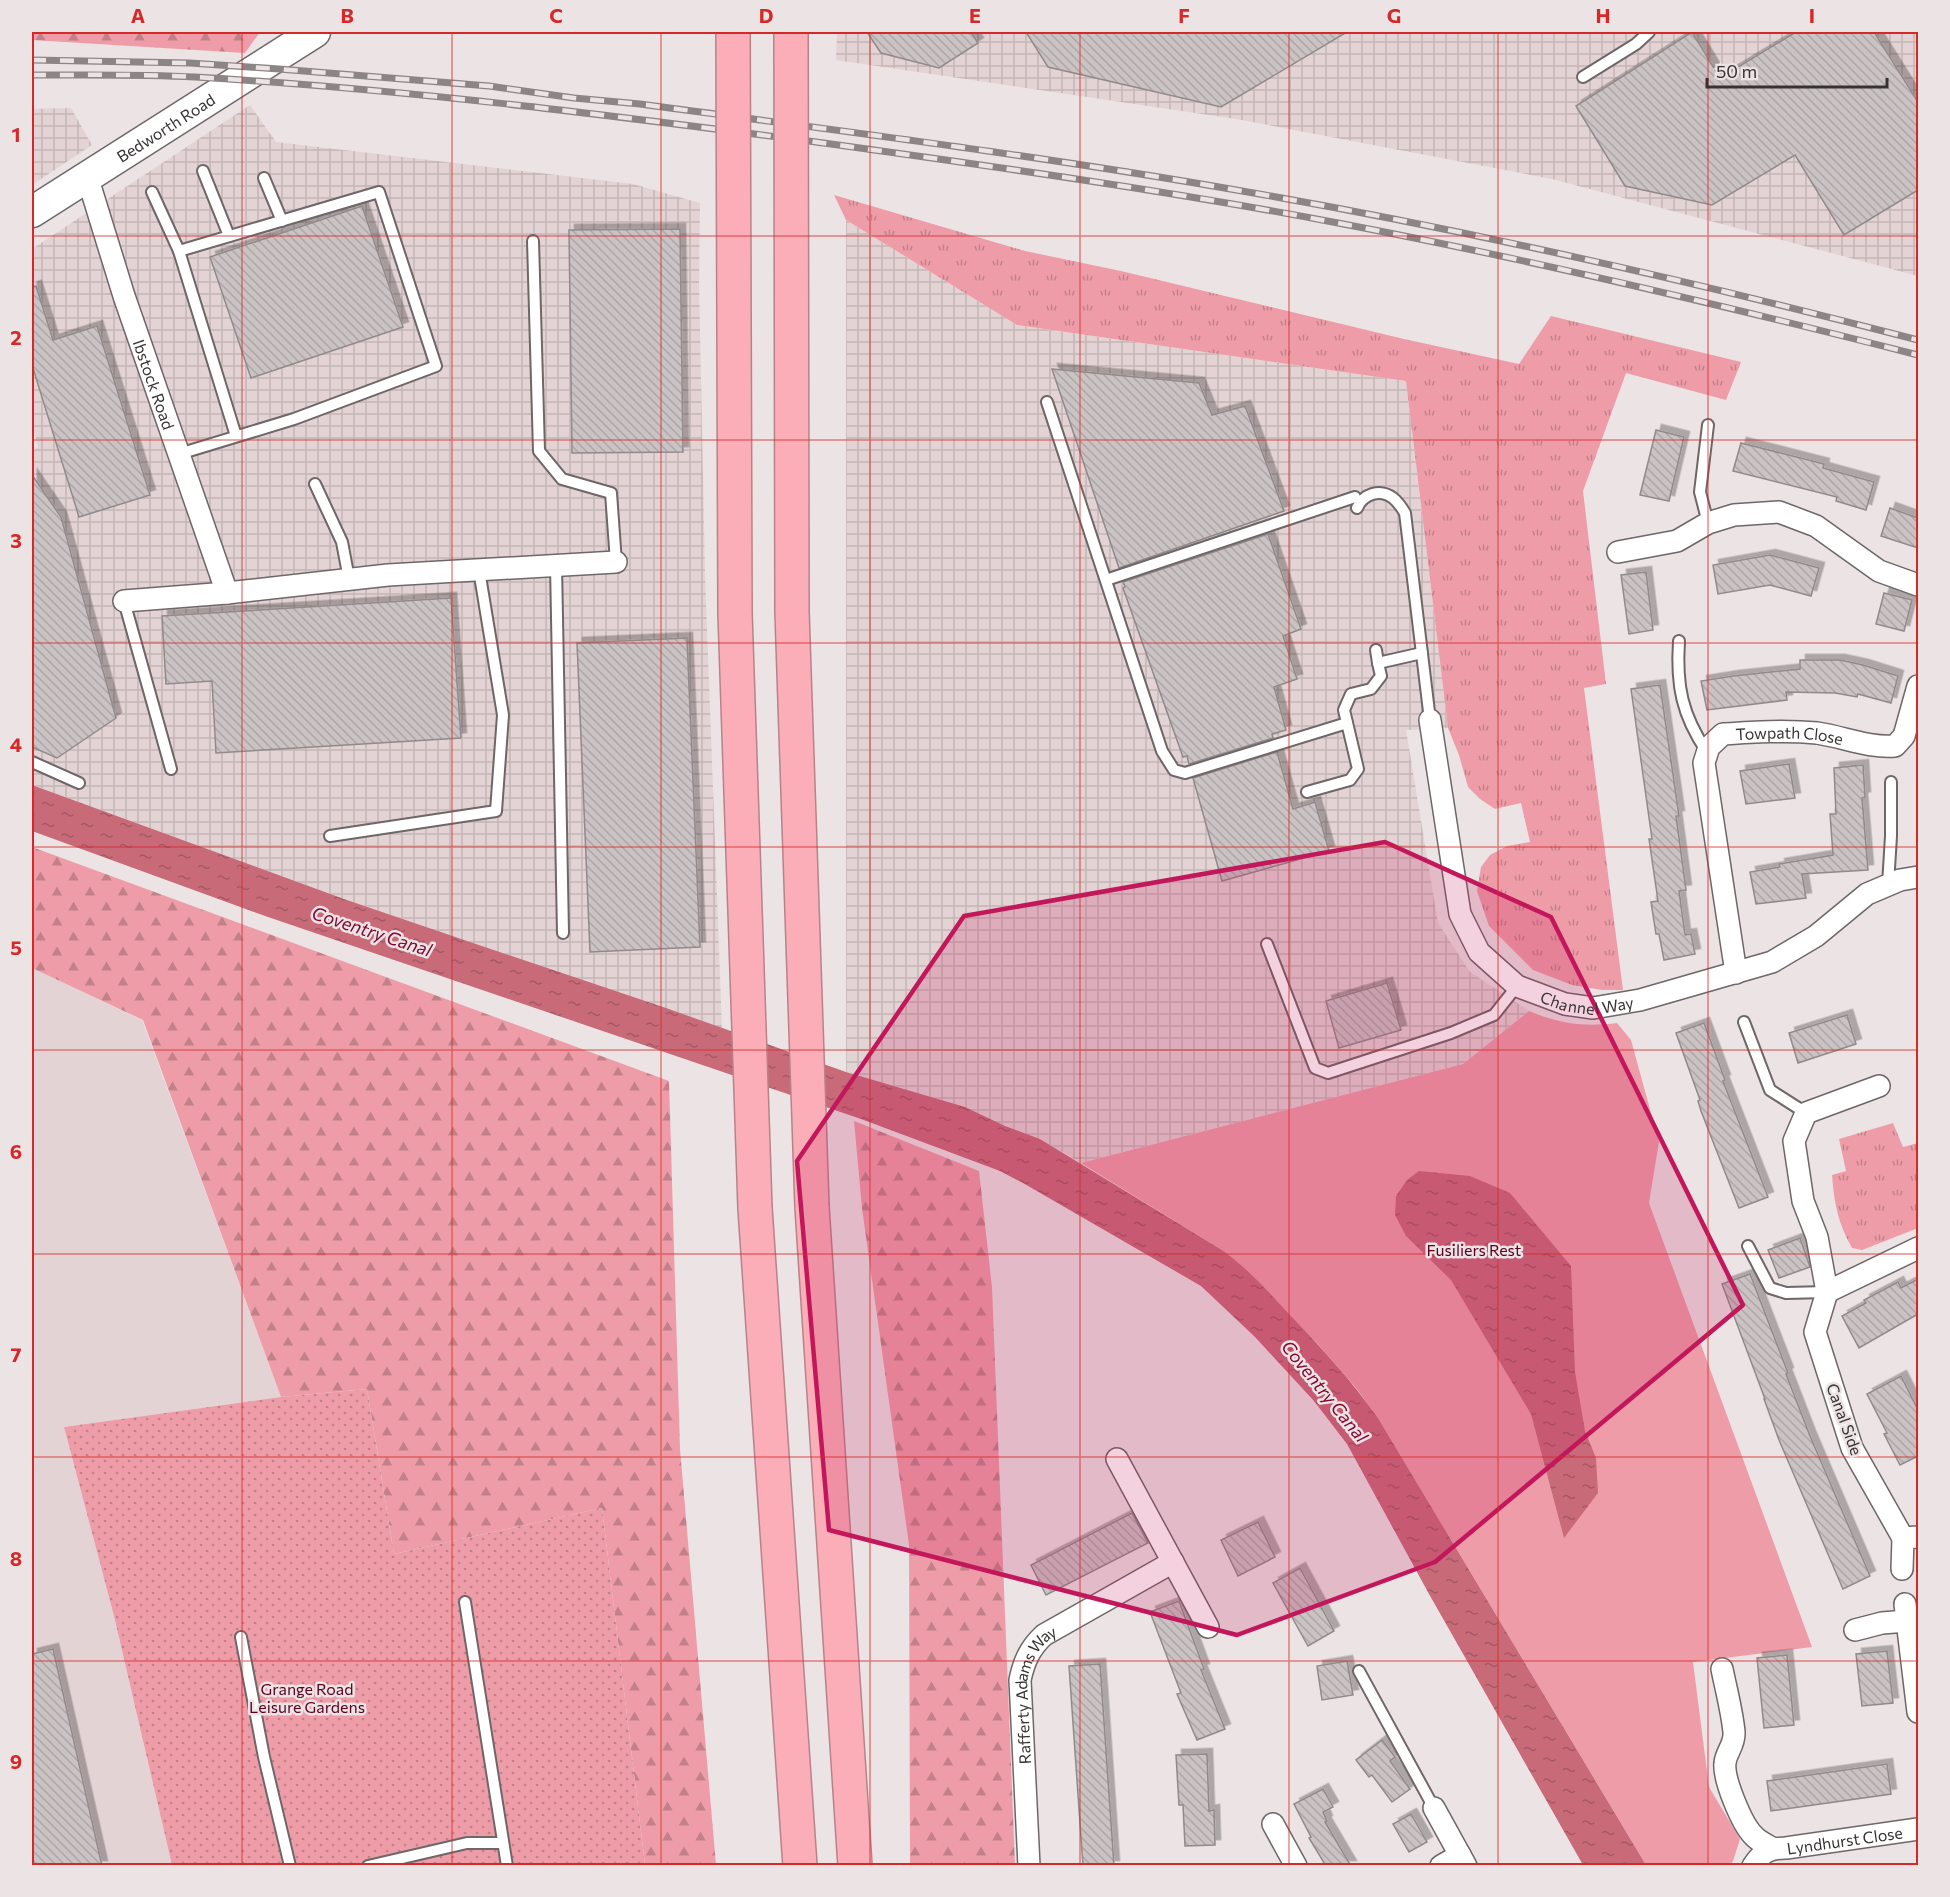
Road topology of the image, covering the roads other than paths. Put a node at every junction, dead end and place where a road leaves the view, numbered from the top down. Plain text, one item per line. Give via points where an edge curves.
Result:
1 (733, 32) edge
2 (791, 32) edge
3 (1649, 32) edge
4 (305, 35) edge
5 (1582, 77) dead end
6 (203, 171) dead end
7 (87, 176) junction
8 (264, 178) dead end
9 (152, 192) dead end
10 (32, 212) edge
11 (282, 221) junction
12 (229, 236) junction
13 (533, 241) dead end
14 (179, 251) junction
15 (1047, 402) dead end
16 (1708, 425) dead end
17 (236, 436) junction
18 (179, 454) junction
19 (315, 484) dead end
20 (1708, 523) junction
21 (1618, 552) dead end
22 (616, 562) joint
23 (556, 565) junction
24 (479, 570) junction
25 (349, 579) junction
26 (1106, 580) junction
27 (1918, 585) edge
28 (227, 593) junction
29 (124, 601) joint
30 (1679, 641) dead end
31 (1376, 650) dead end
32 (1422, 653) junction
33 (1378, 663) junction
34 (1918, 686) edge
35 (1430, 720) joint
36 (1347, 723) junction
37 (1707, 752) junction
38 (32, 762) edge
39 (171, 769) dead end
40 (1891, 782) dead end
41 (79, 783) dead end
42 (1307, 792) dead end
43 (330, 836) dead end
44 (1918, 877) edge
45 (1888, 885) junction
46 (562, 933) dead end
47 (1267, 944) dead end
48 (1736, 973) junction
49 (1516, 986) junction
50 (1744, 1022) dead end
51 (1879, 1086) dead end
52 (1806, 1113) junction
53 (1748, 1246) dead end
54 (1918, 1248) edge
55 (1827, 1292) junction
56 (1117, 1459) dead end
57 (1911, 1538) edge
58 (1173, 1562) junction
59 (1902, 1569) dead end
60 (465, 1602) dead end
61 (1208, 1627) dead end
62 (1855, 1630) dead end
63 (241, 1637) dead end
64 (1722, 1669) dead end
65 (1359, 1671) dead end
66 (1918, 1712) edge
67 (1434, 1808) joint
68 (1273, 1824) dead end
69 (1918, 1829) edge
70 (503, 1843) junction
71 (1772, 1848) junction
72 (1463, 1860) edge
73 (290, 1866) edge
74 (368, 1866) edge
75 (507, 1866) edge
76 (800, 1866) edge
77 (855, 1866) edge
78 (1029, 1866) edge
79 (1296, 1866) edge
80 (1441, 1866) edge
81 (1753, 1866) edge

1 - 76 highway, bridge via 735,613 755,1208
2 - 77 highway, bridge via 792,612 812,1207
3 - 5 lane
4 - 7 main road, Bedworth Road
6 - 12 lane
7 - 10 main road, Bedworth Road
7 - 18 street, Ibstock Road
8 - 11 lane
9 - 14 lane
11 - 12 lane
11 - 17 lane via 379,192 436,366 294,419
12 - 14 lane
13 - 22 lane via 539,451 562,479 611,493
14 - 17 lane
15 - 26 lane
16 - 20 lane via 1700,492
17 - 18 lane
18 - 28 street, Ibstock Road
19 - 25 lane via 342,542
20 - 21 street via 1677,541
20 - 27 street via 1734,515 1779,512 1816,526 1879,571
22 - 23 street
23 - 24 street
23 - 46 lane
24 - 25 street
24 - 43 lane via 503,715 496,811
25 - 28 street
26 - 32 lane via 1383,493 1393,498 1405,513
26 - 36 lane via 1162,751 1174,770 1185,773
28 - 29 street
29 - 39 lane
30 - 37 lane via 1677,671 1686,716
31 - 33 lane
32 - 33 lane
32 - 35 lane
33 - 36 lane via 1381,676 1371,689 1351,694 1344,710
34 - 37 street, Towpath Close via 1904,736 1895,746 1878,747 1782,730 1723,734
35 - 49 street, Channel Way via 1460,914 1479,952
36 - 42 lane via 1358,769 1350,780
37 - 48 street via 1704,763
38 - 41 lane
40 - 45 lane
44 - 45 street, Channel Way
45 - 48 street, Channel Way via 1867,894 1816,936 1772,962
47 - 49 lane via 1315,1068 1328,1073 1494,1015
48 - 49 street, Channel Way via 1640,1000 1593,1008 1565,1004
50 - 52 lane via 1770,1090
51 - 52 street
52 - 55 street, Canal Side via 1794,1141 1803,1201 1817,1237
53 - 55 lane via 1770,1288 1786,1293
54 - 55 street
55 - 57 street, Canal Side via 1815,1332 1852,1448
56 - 58 street
57 - 59 street, Canal Side
58 - 61 street
58 - 78 street, Rafferty Adams Way via 1044,1635 1027,1655 1020,1680
60 - 70 lane
62 - 66 street via 1906,1613
63 - 73 lane
64 - 71 street, Lyndhurst Close via 1734,1734 1725,1762 1729,1783 1738,1813 1751,1834
65 - 67 lane
67 - 72 street
68 - 79 street
69 - 71 street, Lyndhurst Close
70 - 74 lane via 467,1843
70 - 75 lane
71 - 81 street, Lyndhurst Close via 1760,1854
72 - 80 street

